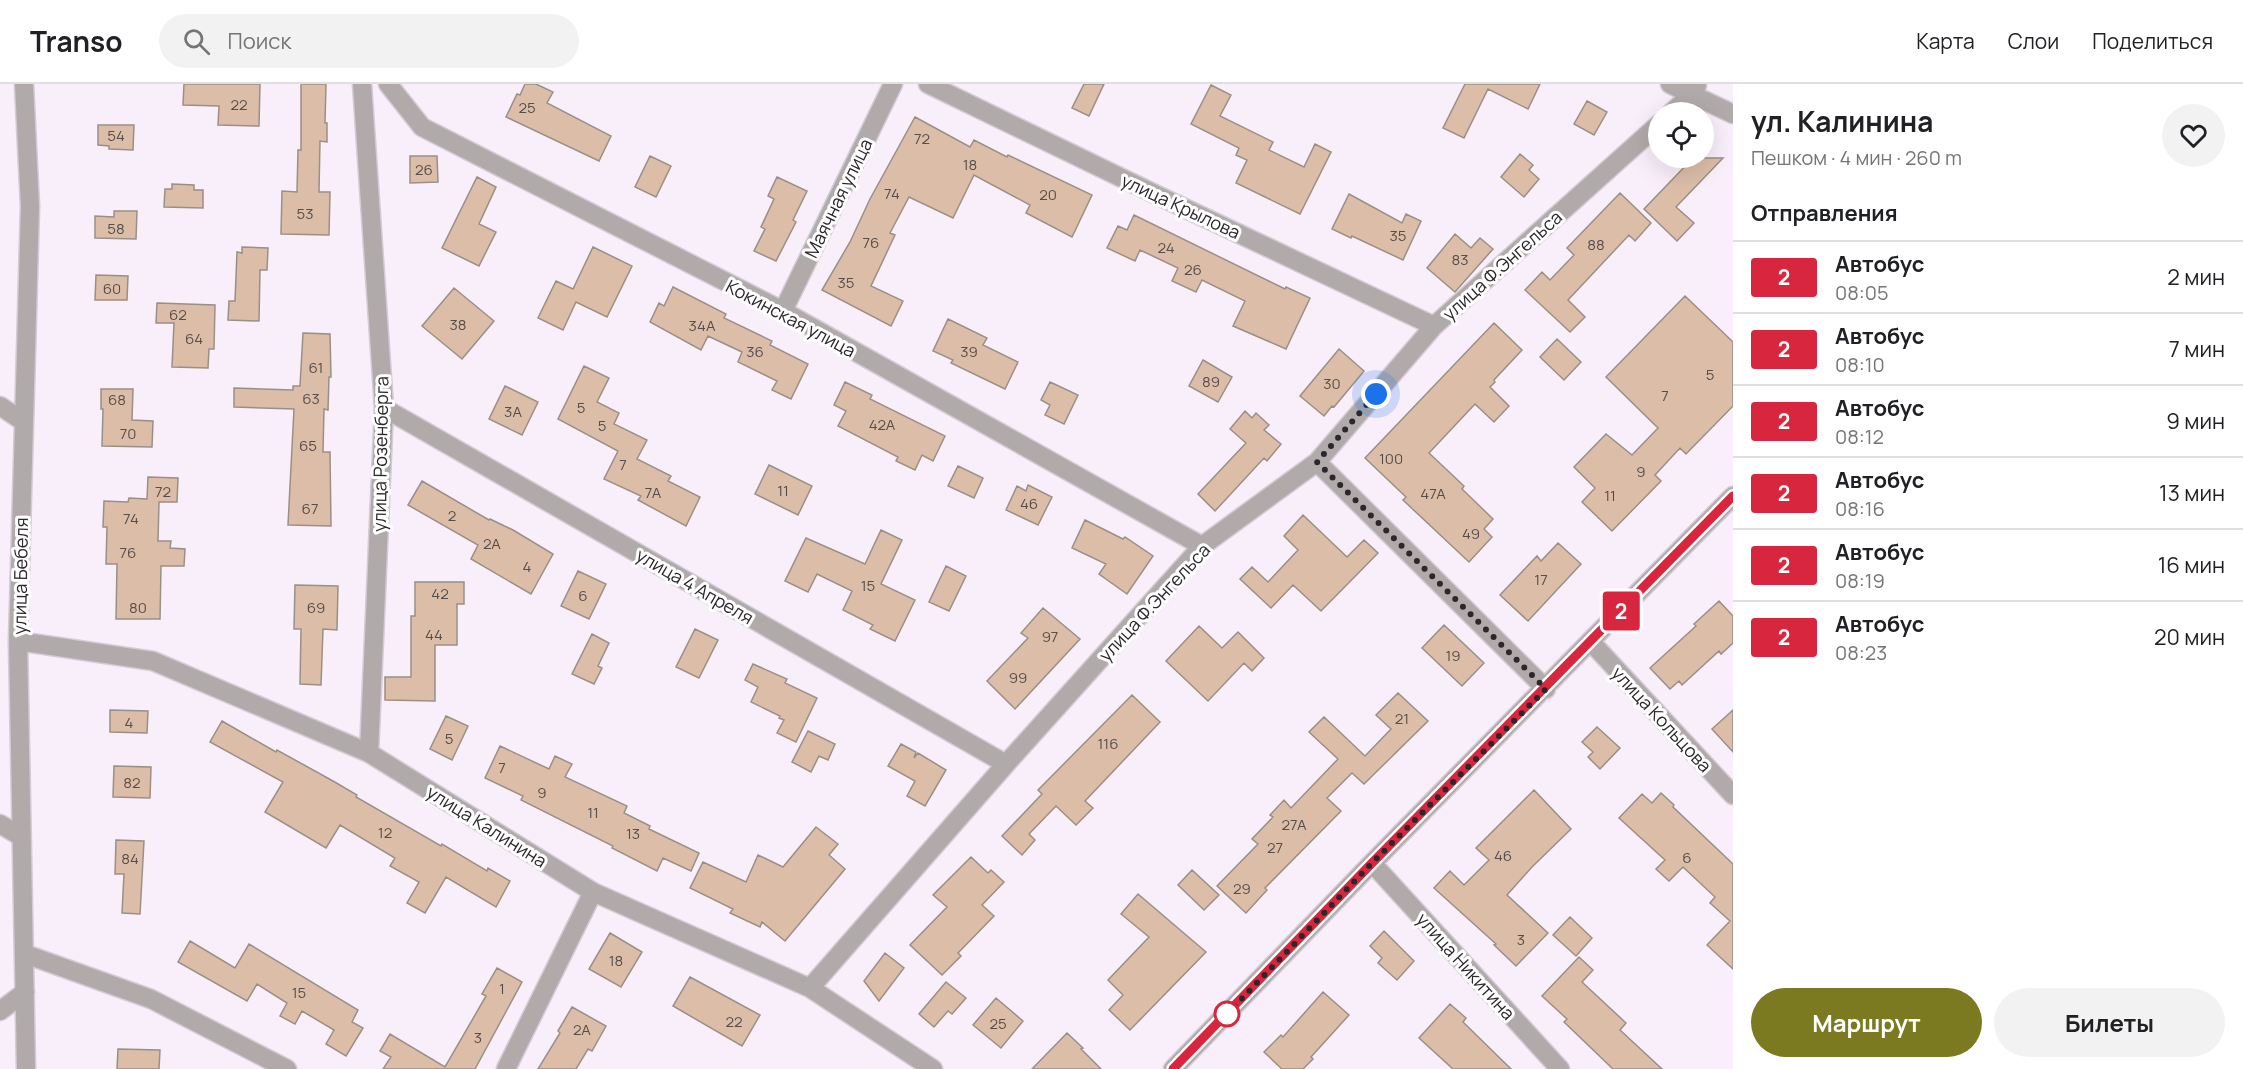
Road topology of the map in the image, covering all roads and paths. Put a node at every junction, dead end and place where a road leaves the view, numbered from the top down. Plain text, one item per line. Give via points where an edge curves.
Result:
1 (24, 84) edge
2 (362, 84) edge
3 (388, 84) edge
4 (893, 84) edge
5 (928, 84) edge
6 (1670, 84) edge
7 (1695, 89) edge
8 (1682, 102) edge
9 (1733, 114) edge
10 (1648, 134) edge
11 (783, 311) junction
12 (1434, 326) junction
13 (0, 406) edge
14 (384, 408) junction
15 (24, 422) junction
16 (1317, 462) junction
17 (1733, 496) edge
18 (1202, 546) junction
19 (18, 641) junction
20 (1591, 642) junction
21 (1546, 689) junction
22 (369, 753) junction
23 (1006, 764) junction
24 (1733, 795) edge
25 (0, 824) edge
26 (20, 836) junction
27 (1372, 863) junction
28 (593, 892) junction
29 (25, 954) junction
30 (810, 988) junction
31 (25, 992) junction
32 (0, 1011) edge
33 (26, 1069) edge
34 (286, 1069) edge
35 (506, 1069) edge
36 (933, 1069) edge
37 (1173, 1069) edge
38 (1560, 1069) edge

1 - 15 street, улица Бебеля via 30,206
2 - 14 street, улица Розенберга
3 - 11 street, Кокинская улица via 422,127
4 - 11 street, Маячная улица
5 - 12 street, улица Крылова
6 - 7 street
7 - 8 street
7 - 9 street
10 - 12 street, улица Ф.Энгельса
11 - 18 street, Кокинская улица
12 - 16 street, улица Ф.Энгельса
13 - 15 street
14 - 22 street, улица Розенберга
14 - 23 street, улица 4 Апреля
15 - 19 street, улица Бебеля
16 - 18 street, улица Ф.Энгельса
16 - 21 street
17 - 20 street
18 - 23 street, улица Ф.Энгельса
19 - 22 street, улица Калинина via 153,661
19 - 26 street, улица Бебеля
20 - 21 street
20 - 24 street, улица Кольцова
21 - 27 street
22 - 28 street, улица Калинина
23 - 30 street, улица Ф.Энгельса
25 - 26 street
26 - 29 street, улица Бебеля
27 - 37 street
27 - 38 street, улица Никитина
28 - 30 street, улица Калинина
28 - 35 street
29 - 31 street, улица Бебеля
29 - 34 street via 151,999
30 - 36 street, улица Калинина
31 - 32 street
31 - 33 street, улица Бебеля

